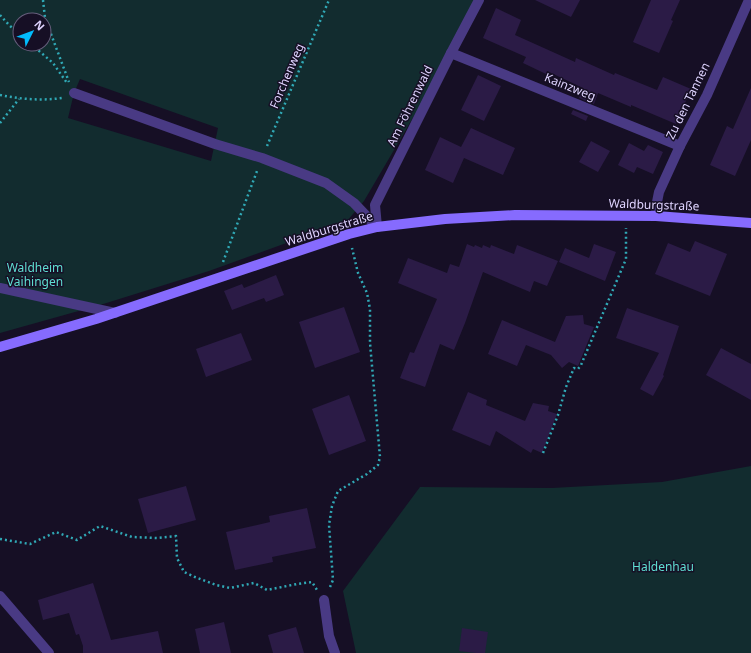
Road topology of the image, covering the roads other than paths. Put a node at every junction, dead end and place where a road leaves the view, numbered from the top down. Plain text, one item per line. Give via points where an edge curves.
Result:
1 (479, 0) edge
2 (749, 0) edge
3 (451, 52) junction
4 (74, 93) road end
5 (680, 146) junction
6 (656, 216) junction
7 (751, 223) edge
8 (377, 227) junction
9 (0, 288) edge
10 (115, 313) junction
11 (0, 347) edge
12 (0, 596) edge
13 (324, 600) road end
14 (49, 653) edge
15 (334, 653) edge

1 - 3 street, Am Föhrenwald
2 - 5 street, Zu den Tannen via 707,95
3 - 5 street, Kainzweg
3 - 8 street, Am Föhrenwald via 375,205
4 - 8 street via 215,144 262,158 326,183 354,203
5 - 6 street, Zu den Tannen via 659,192
6 - 7 street, Waldburgstraße
6 - 8 street, Waldburgstraße via 515,215 445,219
8 - 10 street, Waldburgstraße via 349,234
9 - 10 street
10 - 11 street, Waldburgstraße
12 - 14 street
13 - 15 street

